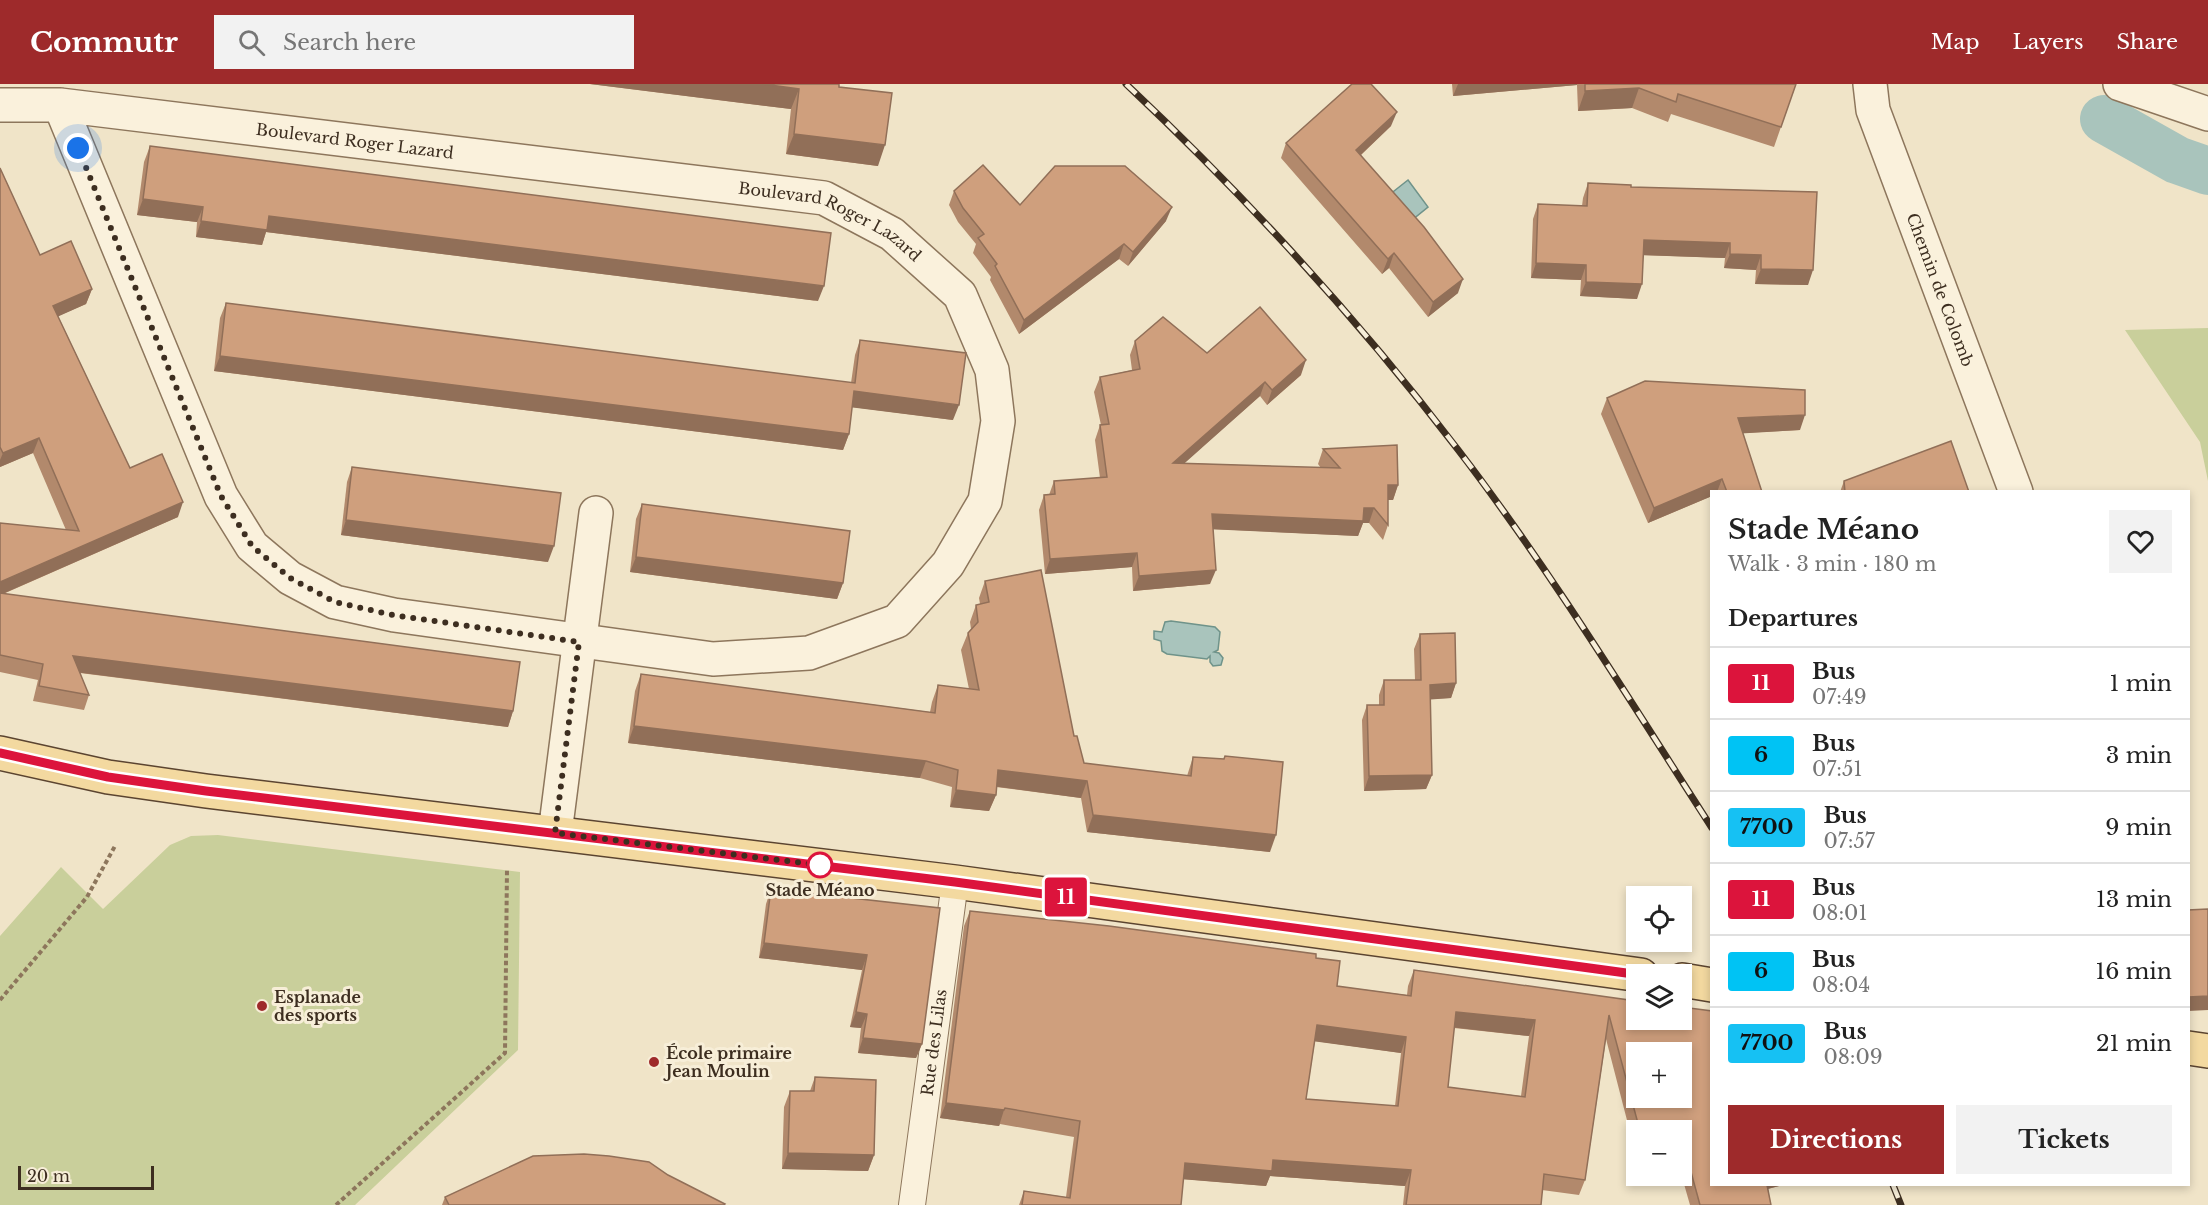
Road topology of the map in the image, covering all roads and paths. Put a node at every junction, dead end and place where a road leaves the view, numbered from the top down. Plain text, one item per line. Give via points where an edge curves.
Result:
1 (1870, 84) edge
2 (2120, 84) edge
3 (0, 105) edge
4 (60, 105) junction
5 (2208, 114) edge
6 (2015, 490) edge
7 (596, 513) dead end
8 (579, 642) junction
9 (0, 753) edge
10 (508, 828) junction
11 (555, 833) junction
12 (115, 846) dead end
13 (955, 882) junction
14 (1626, 973) edge
15 (1692, 982) edge
16 (1710, 985) edge
17 (0, 1000) edge
18 (2190, 1048) edge
19 (2208, 1051) edge
20 (336, 1205) edge
21 (912, 1205) edge

1 - 6 street, Chemin de Colomb via 1873,110
2 - 5 street
3 - 4 street, Boulevard Roger Lazard
4 - 8 street, Boulevard Roger Lazard via 221,496 252,546 290,578 335,602 393,615
4 - 8 street, Boulevard Roger Lazard via 824,198 892,234 960,295 992,370 998,421 985,501 948,564 897,621 809,653 713,659
7 - 8 street
8 - 11 street
9 - 10 main road via 108,777
10 - 11 main road
10 - 20 path via 505,1053
11 - 13 main road
12 - 17 path via 87,897
13 - 14 main road
13 - 21 lane, Rue des Lilas
15 - 16 main road
18 - 19 main road

